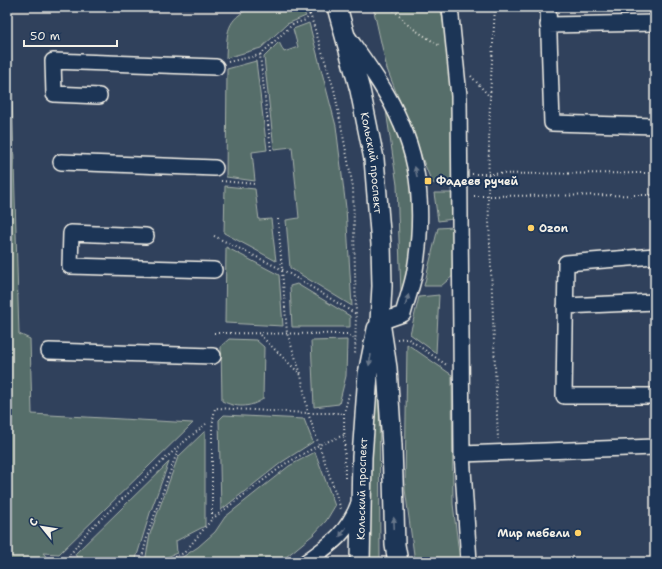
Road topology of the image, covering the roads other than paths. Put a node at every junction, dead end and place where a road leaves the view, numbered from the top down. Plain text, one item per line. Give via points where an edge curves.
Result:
1 (337, 7) edge
2 (450, 7) edge
3 (548, 7) edge
4 (655, 23) edge
5 (548, 25) junction
6 (346, 34) junction
7 (216, 67) road end
8 (100, 96) dead end
9 (655, 126) edge
10 (61, 162) dead end
11 (215, 174) road end
12 (146, 236) dead end
13 (655, 256) edge
14 (214, 270) dead end
15 (655, 302) edge
16 (565, 306) junction
17 (379, 333) junction
18 (48, 351) dead end
19 (213, 356) dead end
20 (655, 396) edge
21 (655, 447) edge
22 (462, 454) junction
23 (361, 499) junction
24 (306, 562) edge
25 (360, 562) edge
26 (398, 562) edge
27 (469, 562) edge

1 - 6 main road, Кольский проспект
2 - 22 lane via 459,96
3 - 5 lane
4 - 5 lane
5 - 9 lane via 552,123
6 - 17 main road, Кольский проспект via 374,159 381,244
17 -> 6 lane via 403,314 415,271 420,216 418,186 402,123 380,83
7 - 8 lane via 53,61 54,94
10 - 11 lane
12 - 14 lane via 71,234 70,266
13 - 16 lane via 566,263
15 - 16 lane
16 - 20 lane via 564,396
17 -> 23 main road, Кольский проспект via 368,374
26 -> 17 main road, Кольский проспект via 395,545 387,368
18 - 19 lane
21 - 22 lane
22 - 27 lane
23 -> 24 lane via 353,518 338,539
23 - 25 main road, Кольский проспект

